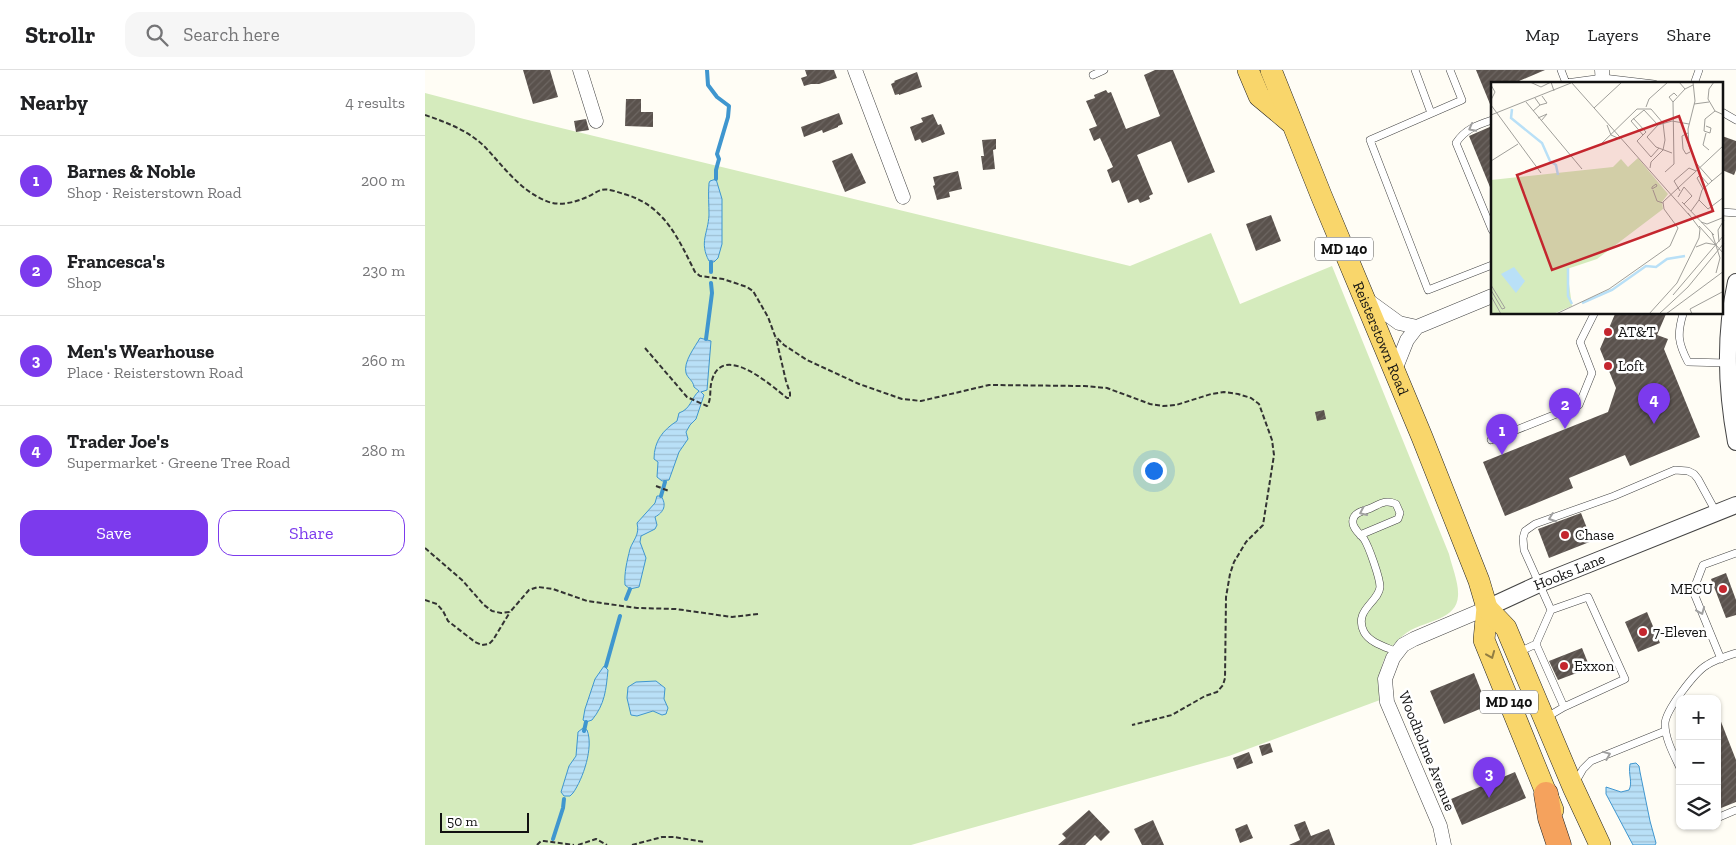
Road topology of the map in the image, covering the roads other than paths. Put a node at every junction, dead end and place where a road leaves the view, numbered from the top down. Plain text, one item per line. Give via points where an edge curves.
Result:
1 (580, 70) edge
2 (855, 70) edge
3 (1105, 70) edge
4 (1248, 70) edge
5 (1271, 70) edge
6 (1415, 70) edge
7 (1450, 70) edge
8 (1561, 70) edge
9 (1699, 70) edge
10 (1093, 75) dead end
11 (1603, 77) edge
12 (1566, 82) edge
13 (1572, 82) edge
14 (1639, 82) edge
15 (1695, 82) edge
16 (1431, 113) junction
17 (1723, 113) edge
18 (1491, 120) edge
19 (1736, 120) edge
20 (596, 121) dead end
21 (1293, 124) junction
22 (903, 197) dead end
23 (1723, 212) edge
24 (1736, 213) edge
25 (1491, 228) edge
26 (1491, 265) edge
27 (1736, 282) edge
28 (1491, 296) edge
29 (1365, 299) junction
30 (1683, 315) edge
31 (1591, 316) edge
32 (1417, 327) junction
33 (1727, 363) junction
34 (1395, 370) junction
35 (1491, 440) dead end
36 (1736, 442) edge
37 (1736, 505) edge
38 (1715, 512) junction
39 (1360, 534) junction
40 (1736, 553) edge
41 (1539, 584) junction
42 (1487, 608) junction
43 (1551, 610) junction
44 (1537, 644) junction
45 (1397, 652) junction
46 (1517, 653) junction
47 (1736, 653) edge
48 (1721, 659) junction
49 (1564, 707) junction
50 (1545, 718) junction
51 (1665, 731) junction
52 (1676, 758) edge
53 (1573, 787) junction
54 (1546, 794) junction
55 (1736, 810) edge
56 (1721, 816) edge
57 (1444, 845) edge
58 (1559, 845) edge
59 (1568, 845) edge
60 (1600, 845) edge

1 - 20 street
2 - 22 street
3 - 10 lane
4 - 21 main road via 1259,96
5 - 21 main road, Reisterstown Road / MD 140
6 - 16 lane
7 - 16 lane via 1462,100
8 - 12 lane
9 - 15 lane
11 - 13 lane
11 - 14 lane
16 - 26 lane via 1370,140 1428,290
17 - 19 lane
18 -> 25 lane via 1470,128 1456,144
21 - 29 main road, Reisterstown Road / MD 140
23 - 24 lane
27 - 33 street via 1730,311
28 - 32 street
29 - 32 street via 1399,323
29 - 34 main road, Reisterstown Road / MD 140
30 - 33 lane via 1679,345 1688,362
31 - 35 lane via 1580,342 1593,373 1579,405
32 - 34 street via 1407,340
33 - 36 street
34 - 42 main road, Reisterstown Road / MD 140
37 - 38 street, Hooks Lane
38 - 41 street, Hooks Lane
38 -> 41 lane via 1698,479 1688,471 1675,470 1535,524 1525,531 1522,543
39 -> 39 lane via 1398,519 1398,506 1385,501 1356,514 1352,524
39 - 45 lane via 1380,586 1365,608 1362,625 1369,638
40 -> 48 lane via 1703,565 1693,591
41 - 42 street, Hooks Lane
41 - 43 lane
42 - 45 street, Woodholme Avenue via 1414,639
42 - 46 main road, Reisterstown Road / MD 140 via 1506,628
42 -> 54 main road, Reisterstown Road / MD 140 via 1485,640
43 - 44 lane
43 - 49 lane via 1587,597 1625,679
44 - 46 lane
44 - 49 lane
45 - 57 street, Woodholme Avenue via 1385,679 1387,702
46 - 50 main road, Reisterstown Road / MD 140
47 - 48 lane
48 - 51 lane via 1696,672 1669,712
49 - 50 lane
50 - 53 main road, Reisterstown Road / MD 140
51 - 52 lane
53 -> 51 lane via 1591,762
53 - 60 main road, Reisterstown Road / MD 140
54 - 58 highway
54 - 59 main road, Reisterstown Road / MD 140
55 - 56 lane

